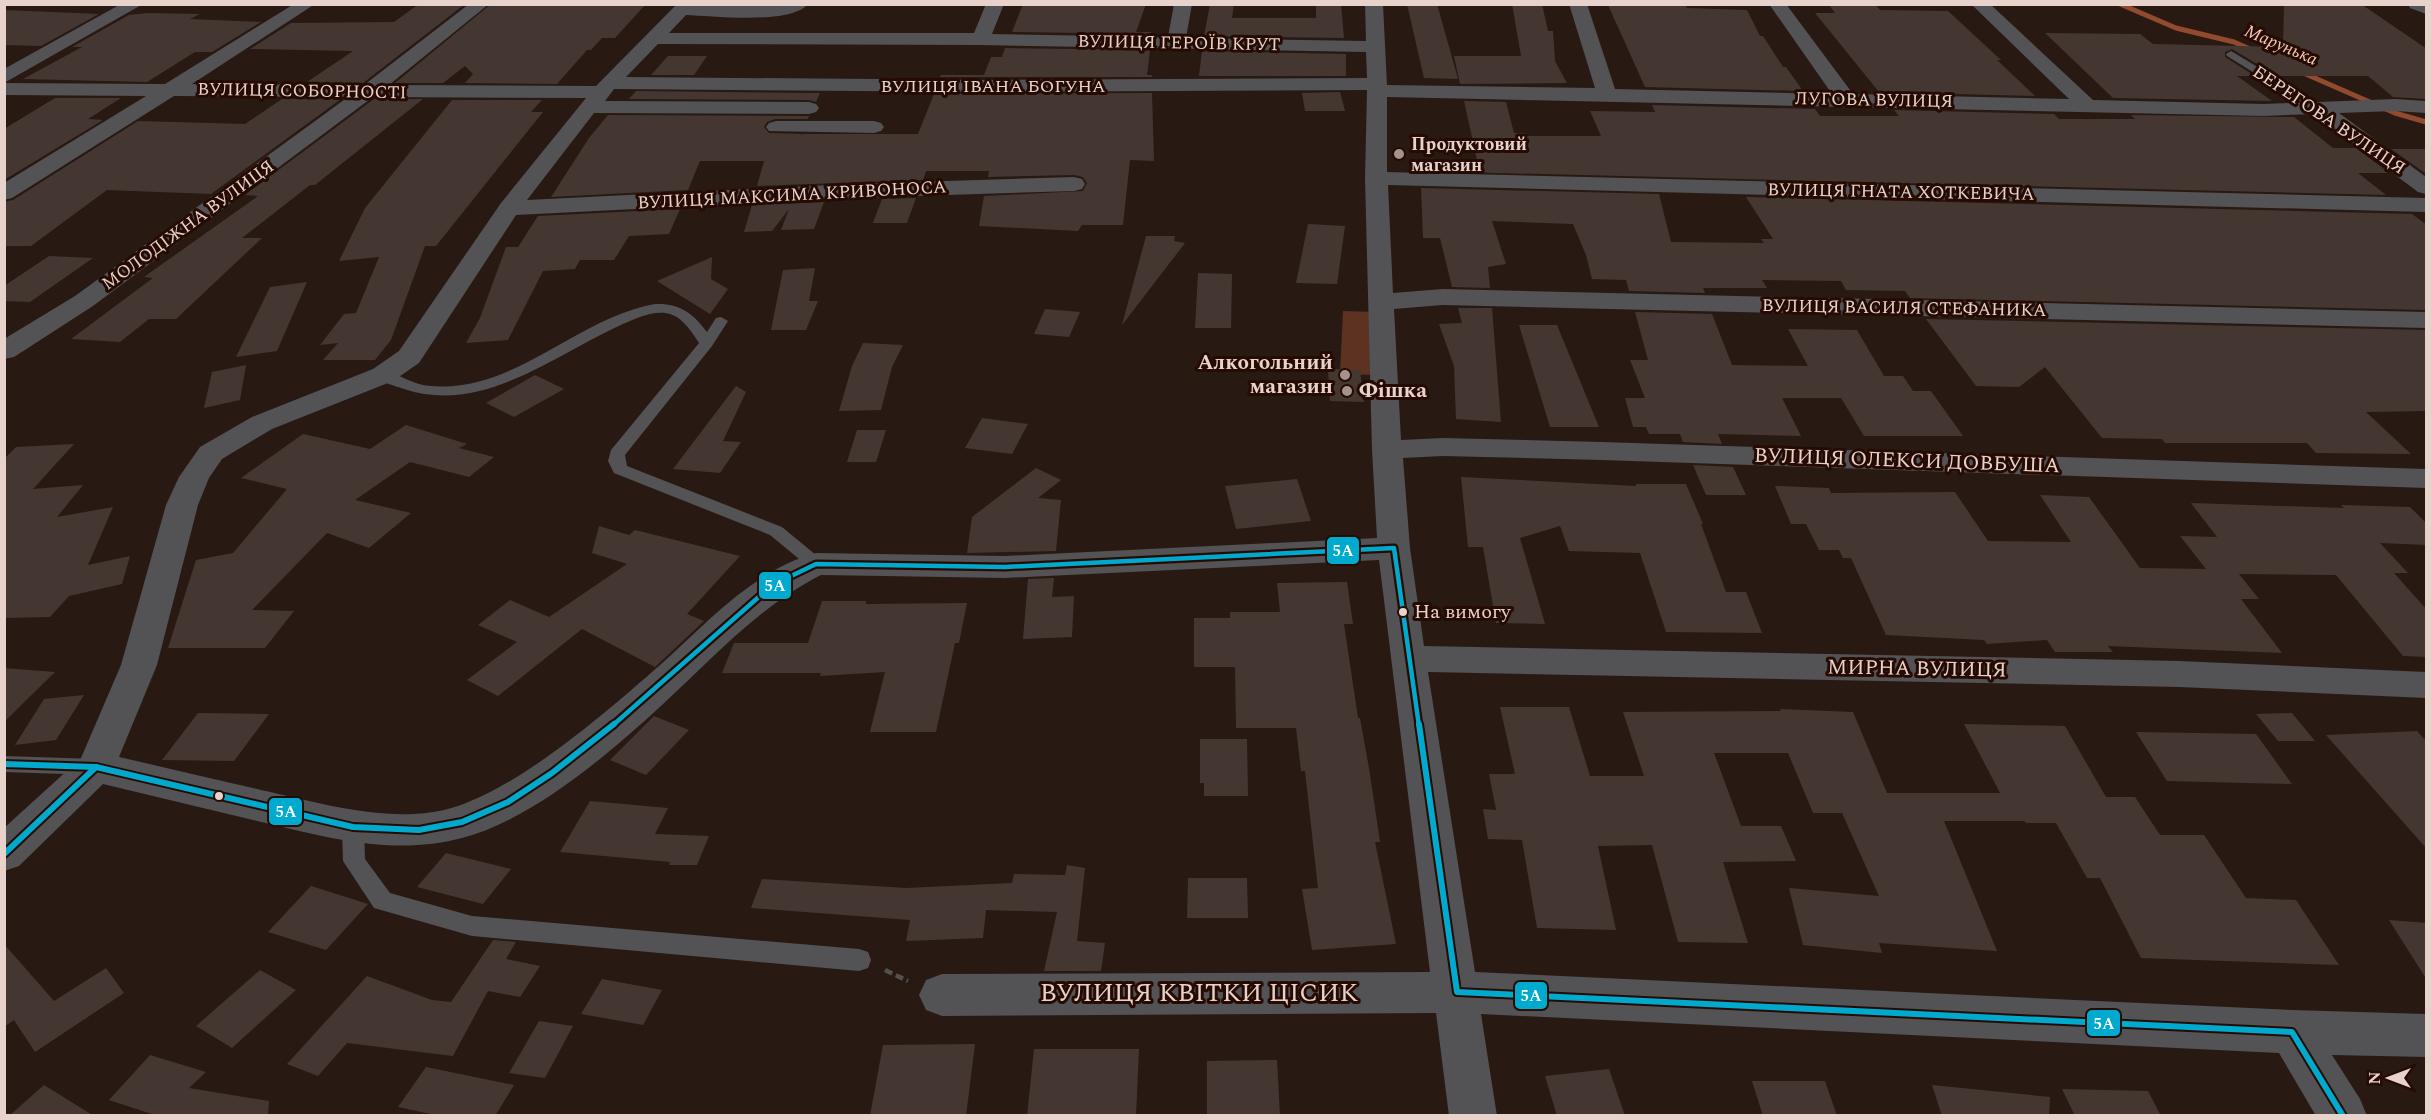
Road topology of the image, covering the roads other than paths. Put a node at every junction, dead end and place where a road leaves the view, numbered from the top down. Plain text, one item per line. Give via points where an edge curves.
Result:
1 (135, 4) edge
2 (307, 4) edge
3 (481, 4) edge
4 (800, 4) edge
5 (995, 4) edge
6 (1183, 4) edge
7 (1374, 4) edge
8 (1578, 4) edge
9 (1777, 4) edge
10 (1979, 4) edge
11 (2416, 4) edge
12 (684, 7) edge
13 (2427, 9) edge
14 (653, 38) junction
15 (981, 39) junction
16 (1176, 43) junction
17 (1376, 46) junction
18 (2231, 54) dead end
19 (4, 77) edge
20 (1376, 88) junction
21 (4, 89) edge
22 (173, 90) junction
23 (367, 92) junction
24 (1607, 94) junction
25 (1846, 99) junction
26 (2087, 105) junction
27 (2427, 107) edge
28 (592, 108) junction
29 (2320, 109) junction
30 (734, 128) dead end
31 (1376, 178) junction
32 (1074, 184) dead end
33 (2427, 187) edge
34 (4, 193) edge
35 (2427, 205) edge
36 (509, 208) junction
37 (1381, 302) junction
38 (2427, 320) edge
39 (721, 321) dead end
40 (707, 343) junction
41 (4, 351) edge
42 (383, 375) junction
43 (1387, 450) junction
44 (2427, 478) edge
45 (1394, 548) junction
46 (816, 564) junction
47 (1408, 659) junction
48 (2427, 685) edge
49 (4, 764) edge
50 (96, 767) junction
51 (353, 827) junction
52 (4, 854) edge
53 (859, 960) road end
54 (1457, 992) junction
55 (942, 995) road end
56 (2292, 1032) junction
57 (2427, 1036) edge
58 (1473, 1116) edge
59 (2343, 1116) edge

1 - 19 street
2 - 22 street
3 - 23 street, МОЛОДІЖНА ВУЛИЦЯ
4 - 12 street via 780,11
5 - 15 street
6 - 16 street
7 - 17 street
8 - 24 street
9 - 25 street
10 - 26 street
11 - 13 street
12 - 14 street
14 - 15 street, ВУЛИЦЯ ГЕРОЇВ КРУТ
14 - 28 street
15 - 16 street, ВУЛИЦЯ ГЕРОЇВ КРУТ
16 - 17 street, ВУЛИЦЯ ГЕРОЇВ КРУТ
17 - 20 street
18 - 29 lane, БЕРЕГОВА ВУЛИЦЯ
20 - 24 street, ЛУГОВА ВУЛИЦЯ
20 - 28 street, ВУЛИЦЯ ІВАНА БОГУНА via 989,87
20 - 31 street
21 - 22 street, ВУЛИЦЯ СОБОРНОСТІ
22 - 23 street, ВУЛИЦЯ СОБОРНОСТІ
22 - 34 street
23 - 28 street, ВУЛИЦЯ СОБОРНОСТІ
23 - 41 street, МОЛОДІЖНА ВУЛИЦЯ via 84,301
24 - 25 street, ЛУГОВА ВУЛИЦЯ
25 - 26 street, ЛУГОВА ВУЛИЦЯ
26 - 29 street, ЛУГОВА ВУЛИЦЯ
27 - 29 street, ЛУГОВА ВУЛИЦЯ
28 - 30 street via 873,117
28 - 36 street
29 - 33 street, БЕРЕГОВА ВУЛИЦЯ
31 - 35 street, ВУЛИЦЯ ГНАТА ХОТКЕВИЧА
31 - 37 street
32 - 36 street, ВУЛИЦЯ МАКСИМА КРИВОНОСА
36 - 42 street via 416,350
37 - 38 street, ВУЛИЦЯ ВАСИЛЯ СТЕФАНИКА via 1443,297
37 - 43 street
39 - 40 lane
40 - 42 lane via 685,315 657,308 615,322 525,368 472,387 432,391
40 - 46 lane via 617,454 616,461 621,469 776,531
42 - 50 street via 262,423 211,453 194,477 182,505 139,665
43 - 44 street, ВУЛИЦЯ ОЛЕКСИ ДОВБУША via 1443,447 1614,451
43 - 45 street
45 - 46 street via 1005,567
45 - 47 street
46 - 51 street via 761,595 636,707 508,802 462,822 419,830
47 - 48 street, МИРНА ВУЛИЦЯ via 2167,673
47 - 54 street
49 - 50 lane
50 - 51 street
50 - 52 street
51 - 53 lane via 354,861 382,902 472,926
54 - 55 street, ВУЛИЦЯ КВІТКИ ЦІСИК
54 - 56 street, ВУЛИЦЯ КВІТКИ ЦІСИК
54 - 58 street
56 - 57 street, ВУЛИЦЯ КВІТКИ ЦІСИК
56 - 59 street

